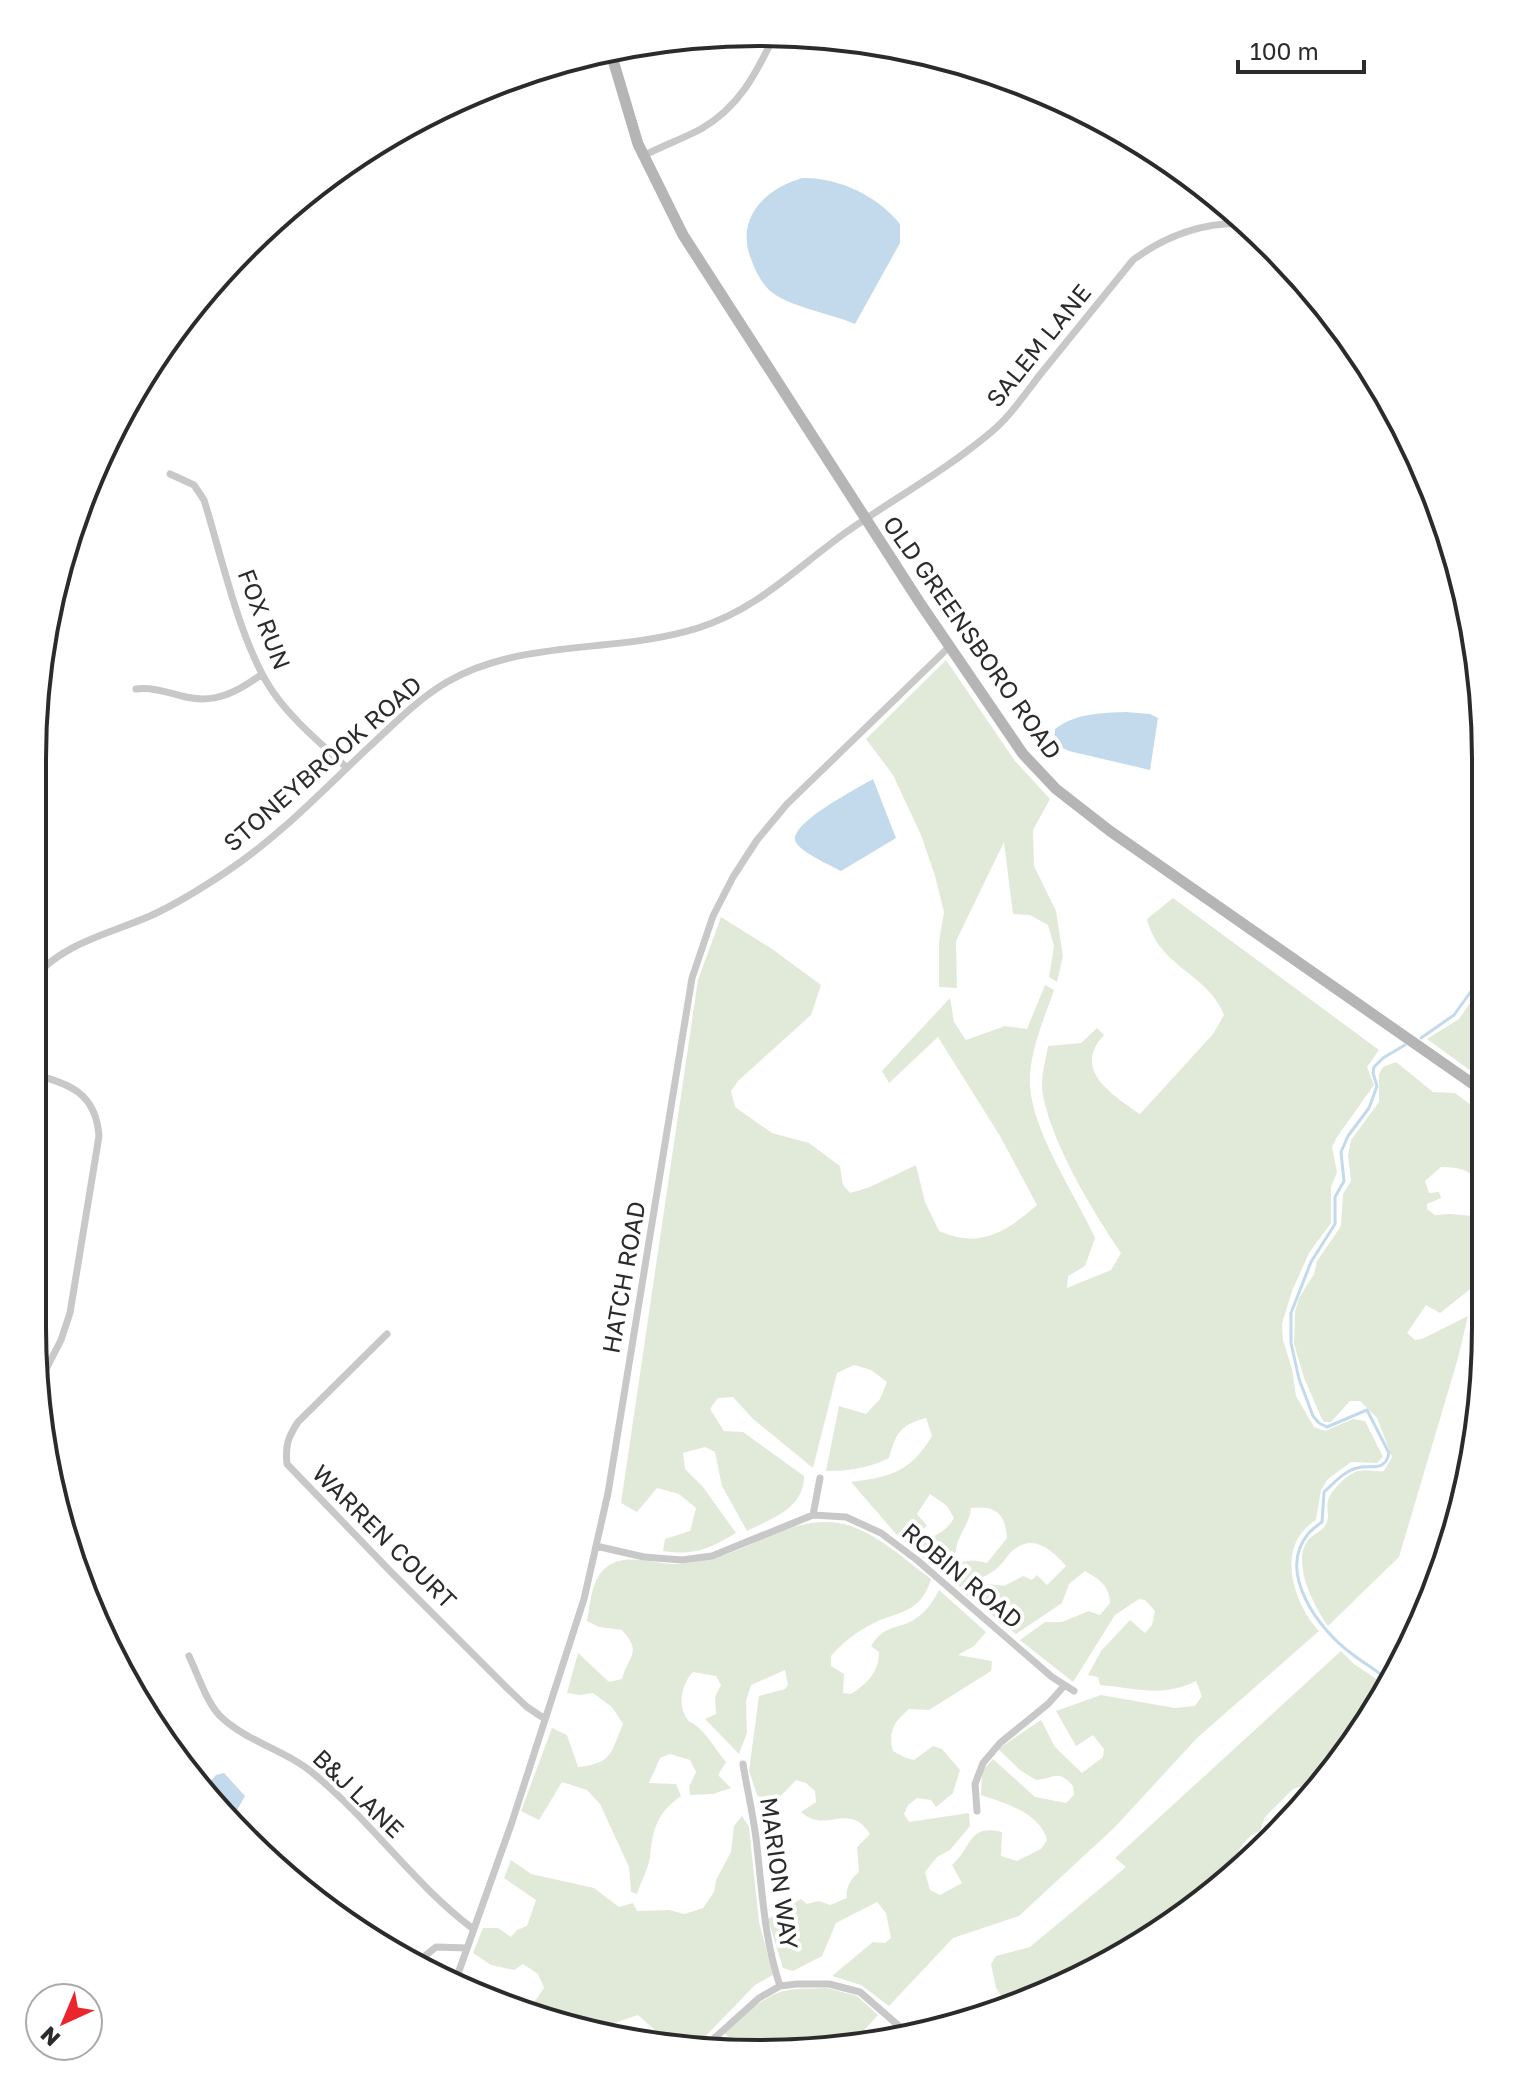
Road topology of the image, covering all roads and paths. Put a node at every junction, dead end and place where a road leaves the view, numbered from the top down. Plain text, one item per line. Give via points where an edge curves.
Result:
1 (769, 46) edge
2 (613, 62) edge
3 (643, 156) junction
4 (1231, 225) edge
5 (170, 474) dead end
6 (866, 520) junction
7 (949, 647) junction
8 (262, 674) junction
9 (136, 689) dead end
10 (347, 768) junction
11 (46, 966) edge
12 (46, 1078) edge
13 (1472, 1083) edge
14 (387, 1334) dead end
15 (48, 1366) edge
16 (820, 1478) dead end
17 (813, 1515) junction
18 (596, 1546) junction
19 (189, 1656) dead end
20 (1065, 1685) junction
21 (1074, 1691) dead end
22 (545, 1719) junction
23 (743, 1764) dead end
24 (977, 1811) dead end
25 (472, 1928) junction
26 (467, 1948) junction
27 (425, 1956) edge
28 (458, 1973) edge
29 (780, 1986) junction
30 (899, 2026) edge
31 (714, 2038) edge

1 - 3 street via 756,74 728,109 697,131
2 - 3 street, OLD GREENSBORO ROAD
3 - 6 street, OLD GREENSBORO ROAD via 683,235
4 - 6 street, SALEM LANE via 1181,233 1133,260 992,432
5 - 8 street, FOX RUN via 194,485 204,500
6 - 7 street, OLD GREENSBORO ROAD
6 - 10 street, STONEYBROOK ROAD via 773,591 708,625 661,638 515,656 469,671 417,703
7 - 13 street, OLD GREENSBORO ROAD via 1023,754 1066,798
7 - 18 street, HATCH ROAD via 787,804 757,840 733,877 703,943 692,978
8 - 9 street via 233,693 212,698
8 - 10 street, FOX RUN via 287,710
10 - 11 street, STONEYBROOK ROAD via 234,867 169,907 69,948
12 - 15 street via 78,1091 95,1116 99,1136 70,1313
14 - 22 street, WARREN COURT via 298,1422 288,1437 287,1464 507,1688
16 - 17 street
17 - 18 street, ROBIN ROAD via 712,1556 644,1557
17 - 20 street, ROBIN ROAD via 846,1517 881,1533
18 - 22 street, HATCH ROAD
19 - 25 street, B&J LANE via 221,1716 313,1773
20 - 21 street, ROBIN ROAD
20 - 24 street via 983,1763 975,1784
22 - 25 street, HATCH ROAD
23 - 29 street, MARION WAY
25 - 26 street, HATCH ROAD
26 - 27 street via 436,1947
26 - 28 street, HATCH ROAD
29 - 30 street via 829,1984 860,1992
29 - 31 street

